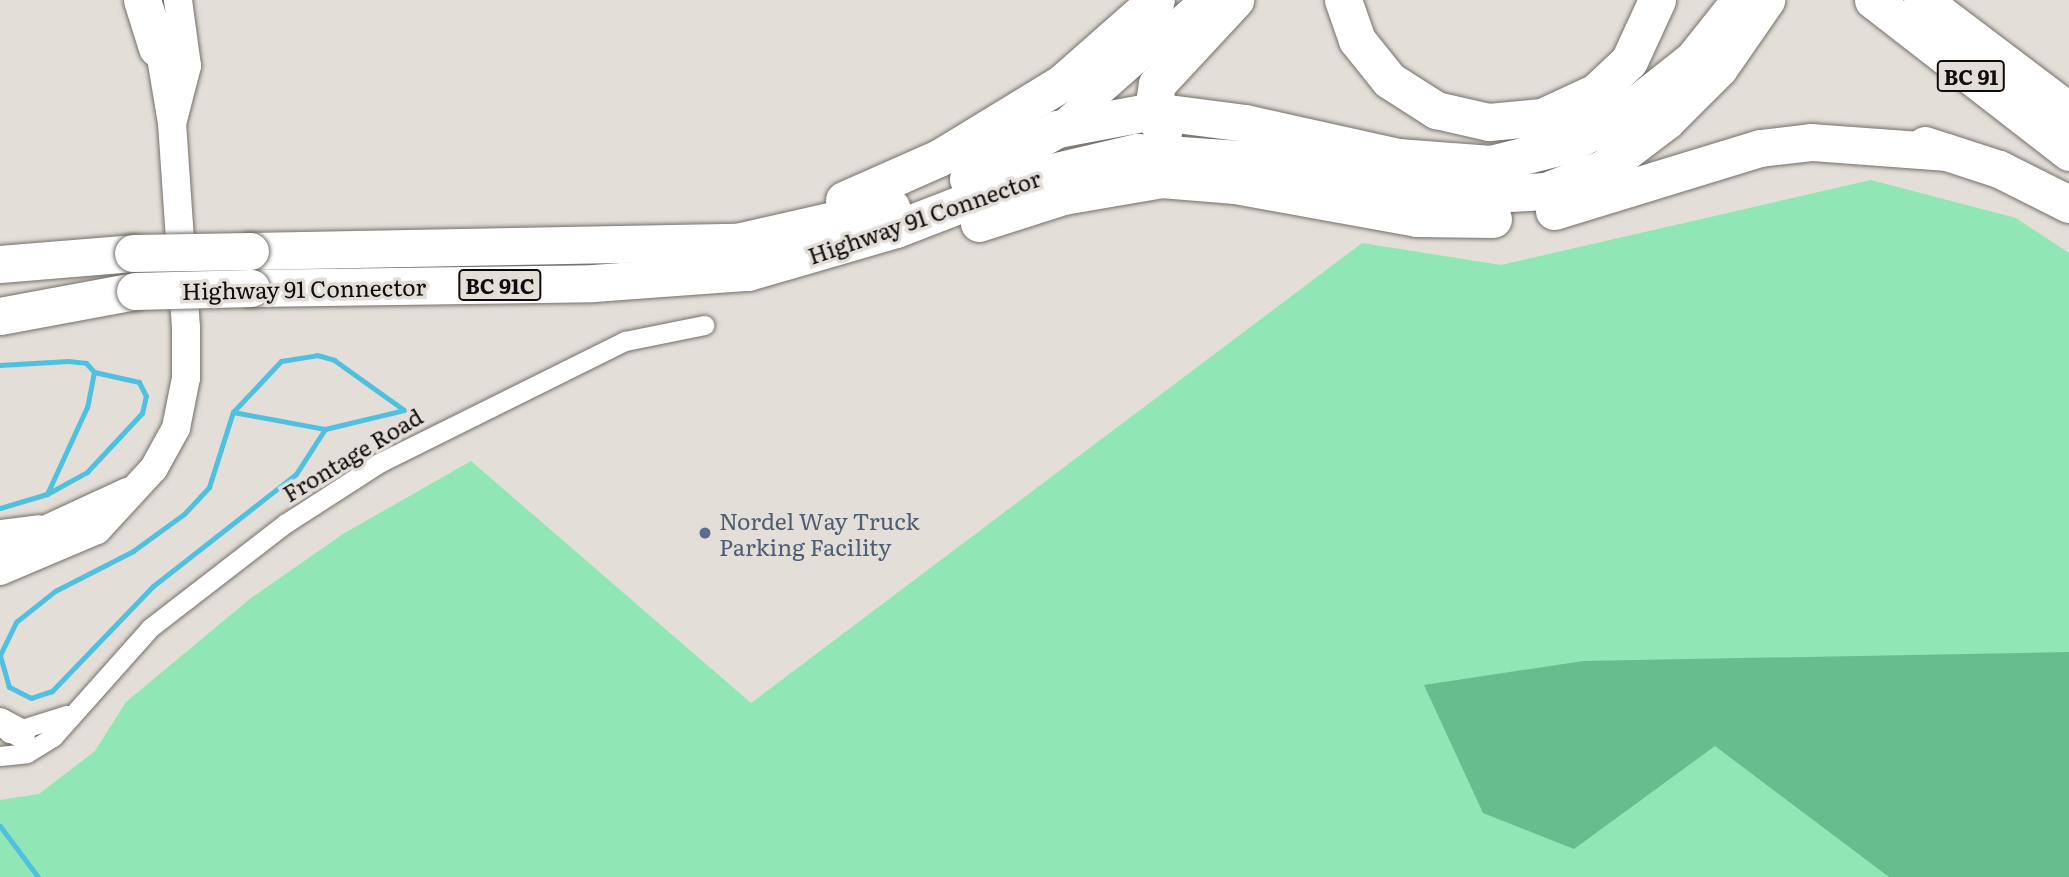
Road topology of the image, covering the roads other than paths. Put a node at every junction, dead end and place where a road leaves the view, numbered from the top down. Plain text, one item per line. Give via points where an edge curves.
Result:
1 (142, 0) edge
2 (154, 0) edge
3 (178, 0) edge
4 (190, 0) edge
5 (1156, 0) edge
6 (1204, 0) edge
7 (1235, 0) edge
8 (1343, 0) edge
9 (1657, 0) edge
10 (1738, 0) edge
11 (1766, 0) edge
12 (1873, 0) edge
13 (1922, 0) edge
14 (170, 38) junction
15 (1153, 111) junction
16 (2069, 111) edge
17 (1057, 129) junction
18 (1180, 152) junction
19 (1947, 152) junction
20 (2069, 152) edge
21 (1566, 186) junction
22 (2069, 204) edge
23 (645, 244) junction
24 (0, 264) edge
25 (748, 272) junction
26 (135, 291) junction
27 (0, 299) edge
28 (0, 316) edge
29 (704, 325) dead end
30 (0, 538) edge
31 (43, 544) junction
32 (0, 551) edge
33 (0, 571) edge
34 (0, 594) edge
35 (76, 709) junction
36 (7, 729) edge
37 (0, 756) edge

1 - 14 highway
2 - 14 street
3 - 14 street
4 - 14 street
5 - 23 highway via 1062,83 899,178 769,222
6 - 17 street, Highway 91 Connector
7 - 15 highway via 1157,84
8 - 9 highway via 1370,59 1411,97 1464,118 1516,122 1579,103 1614,76 1641,41
10 - 15 highway via 1693,59 1616,120 1566,145 1492,164 1398,158 1234,121
11 - 21 highway, Highway 91 Connector via 1692,97 1619,157
12 - 20 highway, BC 91
13 - 16 highway, BC 91
14 - 31 street via 186,378 172,437 136,488
15 - 17 highway
15 - 18 highway
17 - 23 highway, Highway 91 Connector / BC 91C via 972,178 881,210 737,242
18 - 21 highway, Highway 91 Connector via 1456,196 1522,196
18 - 25 highway, Highway 91 Connector via 1071,165 886,233
19 - 21 highway via 1877,131 1793,128
19 - 22 highway via 1999,169
19 - 25 highway via 1789,144 1571,208 1453,220 1222,183 1130,181 832,268 792,276
23 - 24 highway, Highway 91 Connector / BC 91C, bridge via 133,253
25 - 26 highway, Highway 91 Connector / BC 91C, bridge via 593,284
26 - 27 highway, Highway 91 Connector / BC 91C
26 - 28 highway
29 - 35 street, Frontage Road via 625,341 379,463 181,602
30 - 31 highway
31 - 32 street
31 - 33 street
31 - 34 street
35 - 36 street, Frontage Road
35 - 37 street, Frontage Road via 40,747

